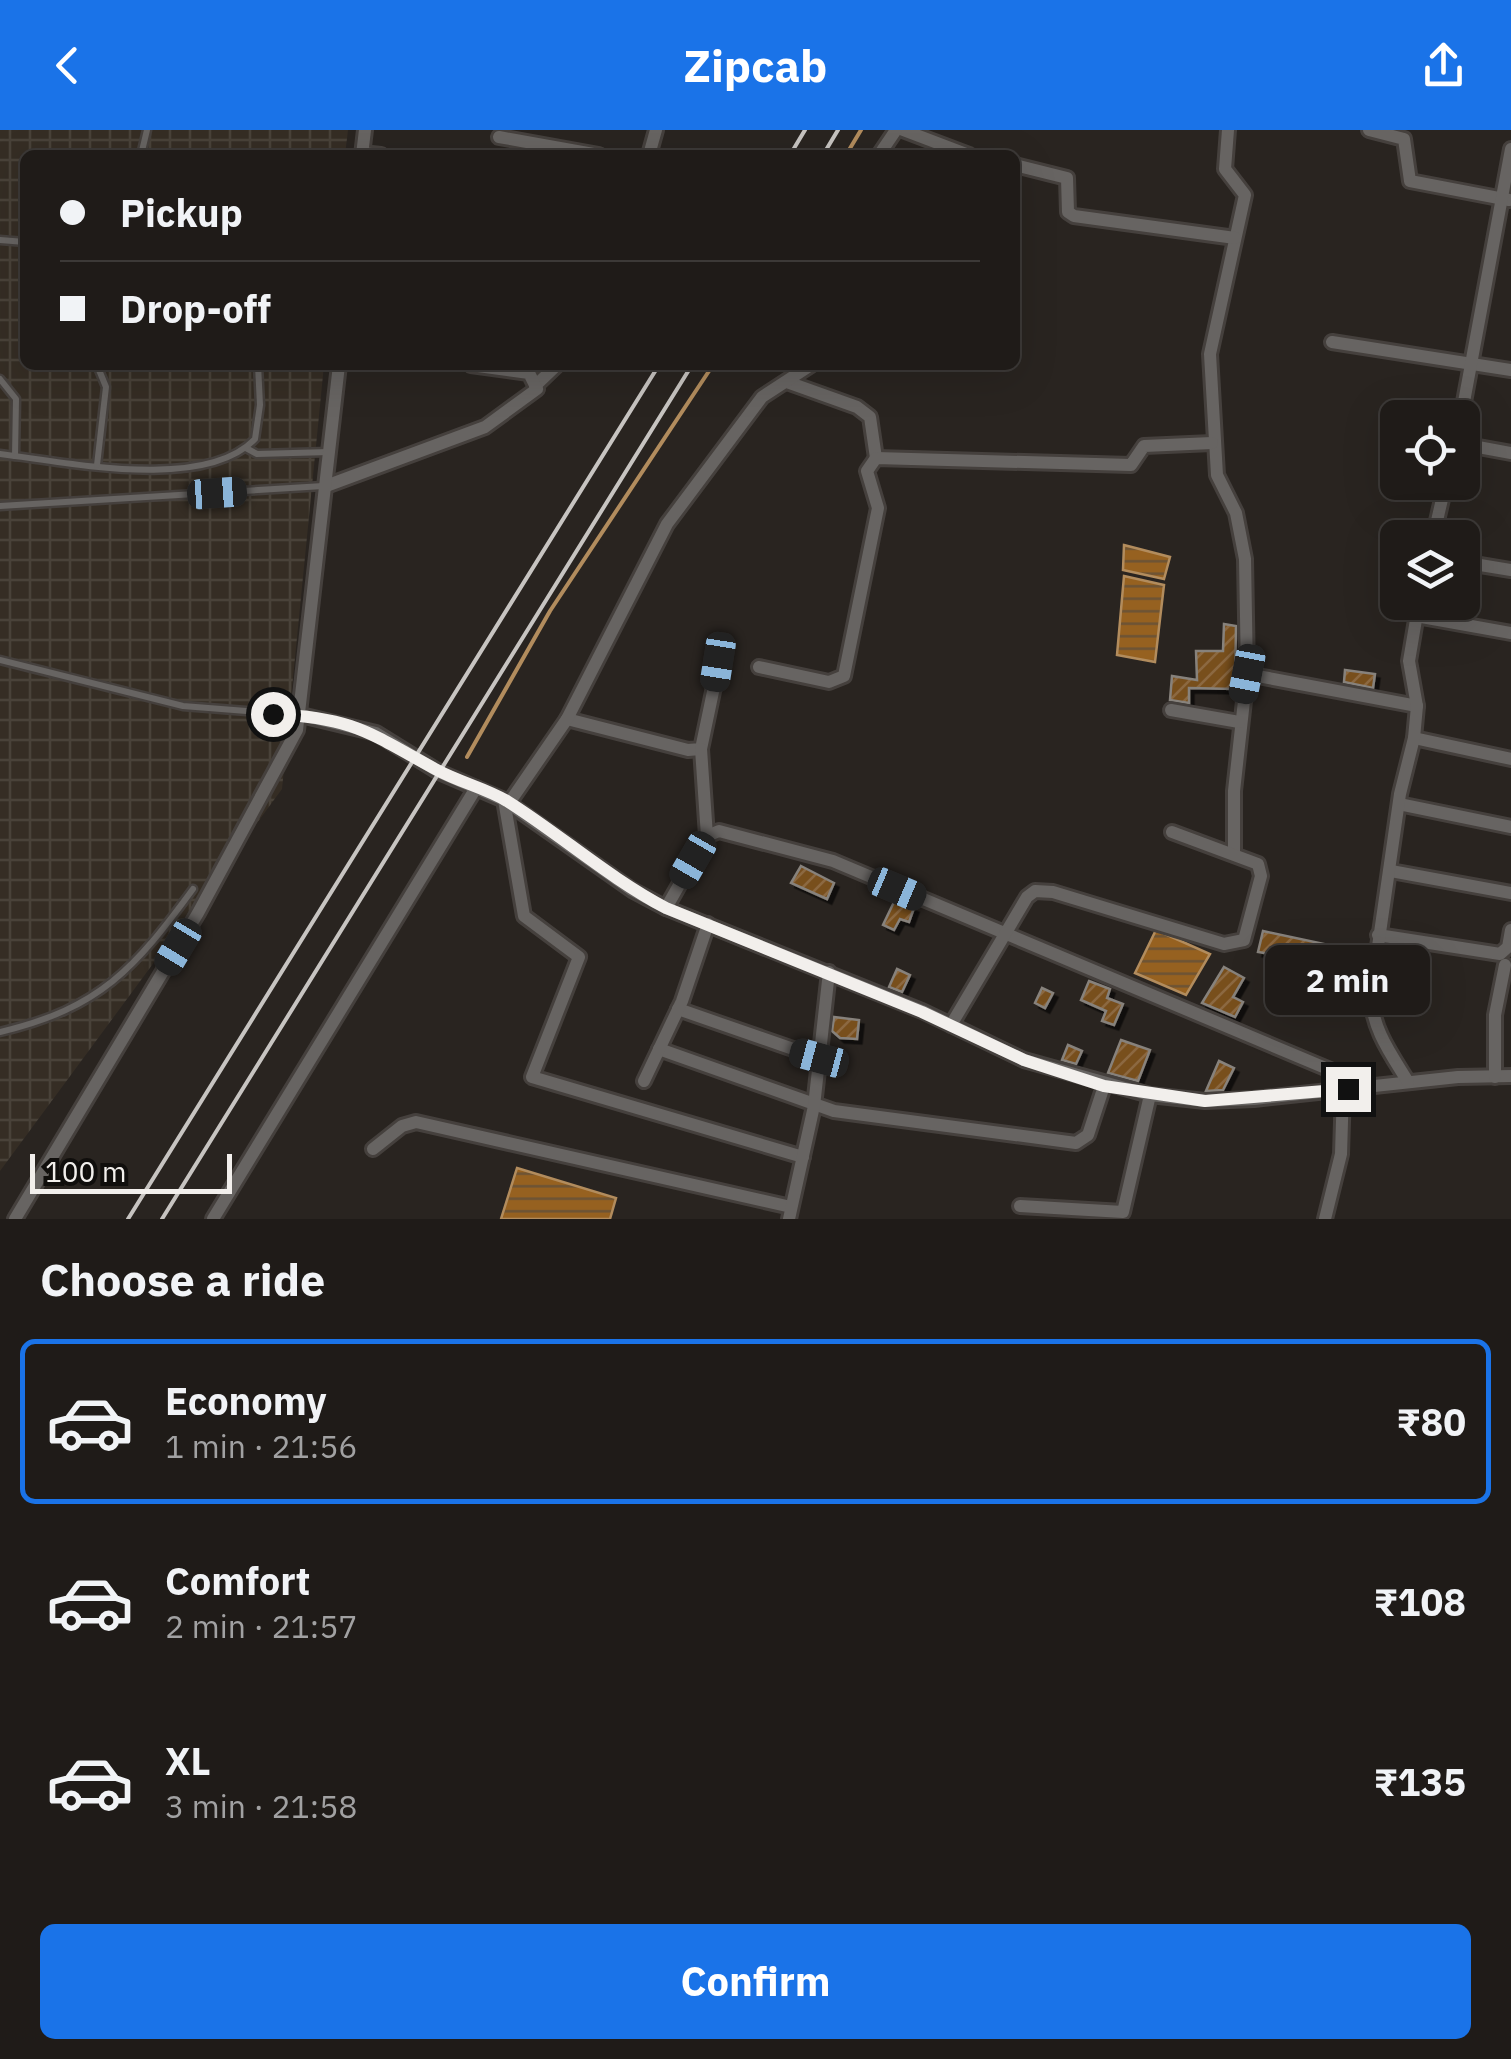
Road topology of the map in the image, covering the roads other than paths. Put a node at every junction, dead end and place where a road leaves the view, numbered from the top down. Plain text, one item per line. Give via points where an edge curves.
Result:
1 (900, 130) edge
2 (1228, 130) edge
3 (1369, 130) edge
4 (499, 134) edge
5 (1511, 149) edge
6 (575, 150) edge
7 (883, 150) edge
8 (955, 150) edge
9 (1020, 166) edge
10 (1507, 200) edge
11 (1234, 238) junction
12 (1332, 342) dead end
13 (1472, 366) junction
14 (100, 370) edge
15 (258, 370) edge
16 (338, 370) edge
17 (507, 370) edge
18 (552, 370) edge
19 (804, 370) edge
20 (1511, 370) edge
21 (0, 380) edge
22 (787, 382) junction
23 (535, 386) junction
24 (1465, 400) edge
25 (1212, 443) junction
26 (1480, 447) edge
27 (246, 448) junction
28 (330, 452) junction
29 (1511, 453) edge
30 (0, 454) edge
31 (15, 456) junction
32 (876, 458) junction
33 (97, 466) junction
34 (326, 486) junction
35 (0, 506) edge
36 (1480, 565) edge
37 (1511, 570) edge
38 (1416, 620) edge
39 (1461, 620) edge
40 (1511, 633) edge
41 (0, 660) edge
42 (718, 662) dead end
43 (759, 667) dead end
44 (1247, 674) junction
45 (1417, 706) junction
46 (1171, 710) dead end
47 (301, 716) junction
48 (567, 719) junction
49 (1239, 722) junction
50 (1414, 738) junction
51 (701, 749) junction
52 (1511, 759) edge
53 (476, 788) junction
54 (506, 801) junction
55 (1399, 804) junction
56 (1511, 827) edge
57 (1172, 832) dead end
58 (707, 836) junction
59 (1234, 851) junction
60 (1391, 871) junction
61 (193, 889) dead end
62 (1511, 893) edge
63 (666, 908) junction
64 (708, 924) junction
65 (1511, 930) edge
66 (1003, 935) junction
67 (1378, 935) junction
68 (1505, 964) edge
69 (828, 972) junction
70 (678, 1009) junction
71 (951, 1025) junction
72 (0, 1032) edge
73 (659, 1049) junction
74 (819, 1058) junction
75 (1318, 1065) junction
76 (1495, 1076) junction
77 (1511, 1076) edge
78 (644, 1081) dead end
79 (1408, 1082) junction
80 (1104, 1086) junction
81 (1370, 1087) junction
82 (1343, 1090) junction
83 (1318, 1092) junction
84 (1150, 1096) junction
85 (814, 1106) junction
86 (374, 1148) dead end
87 (803, 1157) junction
88 (1020, 1206) dead end
89 (790, 1213) edge
90 (15, 1219) edge
91 (213, 1219) edge
92 (1324, 1219) edge

1 - 7 street
1 - 8 street
2 - 11 street via 1225,169 1245,195
3 - 10 street via 1404,139 1410,181
4 - 6 street
5 - 10 street
9 - 11 street via 1067,178 1068,212 1074,216
10 - 13 street
11 - 25 street via 1210,354
12 - 13 street
13 - 20 street
13 - 24 street
14 - 33 lane via 106,388
15 - 27 lane via 258,426
16 - 28 street
17 - 23 street via 529,373
18 - 23 street
19 - 22 street
21 - 31 lane via 16,398
22 - 32 street via 870,417
22 - 48 street via 762,396 667,524
23 - 34 street via 485,427
25 - 32 street via 1144,446 1131,465
25 - 44 street via 1221,488 1241,531
26 - 29 street
27 - 28 lane via 256,454
27 - 33 lane via 178,468
28 - 34 street
30 - 31 lane
31 - 33 lane
32 - 43 street via 867,471 878,508 844,676 829,682
34 - 35 lane
34 - 47 street
36 - 37 street
38 - 45 street via 1409,661
39 - 40 street
41 - 47 lane via 183,706
42 - 51 street
44 - 45 street
44 - 49 street
45 - 50 street
46 - 49 street
47 - 53 street via 376,733
47 - 90 street via 198,913
48 - 51 street
48 - 54 street
49 - 59 street
50 - 52 street
50 - 55 street
51 - 58 street
53 - 54 street
53 - 91 street
54 - 63 street
54 - 87 street via 524,916 579,957 532,1077
55 - 56 street
55 - 60 street
57 - 59 street
58 - 63 street
58 - 66 street via 719,831 833,861
59 - 66 street via 1253,859 1261,876 1248,931 1235,944 1042,891 1027,896
60 - 62 street
60 - 67 street
61 - 72 lane via 128,972 52,1014
63 - 64 street
64 - 69 street
64 - 70 street
65 - 68 street
66 - 71 street
66 - 75 street
67 - 68 street
67 - 79 street via 1372,1016
68 - 76 street via 1495,1015
69 - 71 street
69 - 74 street
70 - 73 street
70 - 74 street
71 - 80 street via 1024,1060
73 - 78 street
73 - 85 street
74 - 85 street
75 - 81 street
75 - 83 street
76 - 77 street
76 - 79 street
79 - 81 street
80 - 84 street
80 - 85 street via 1088,1135 1076,1142
81 - 82 street
82 - 83 street
82 - 92 street via 1342,1154
83 - 84 street via 1205,1101
84 - 88 street via 1123,1212
85 - 87 street
86 - 89 street via 416,1122
87 - 89 street

